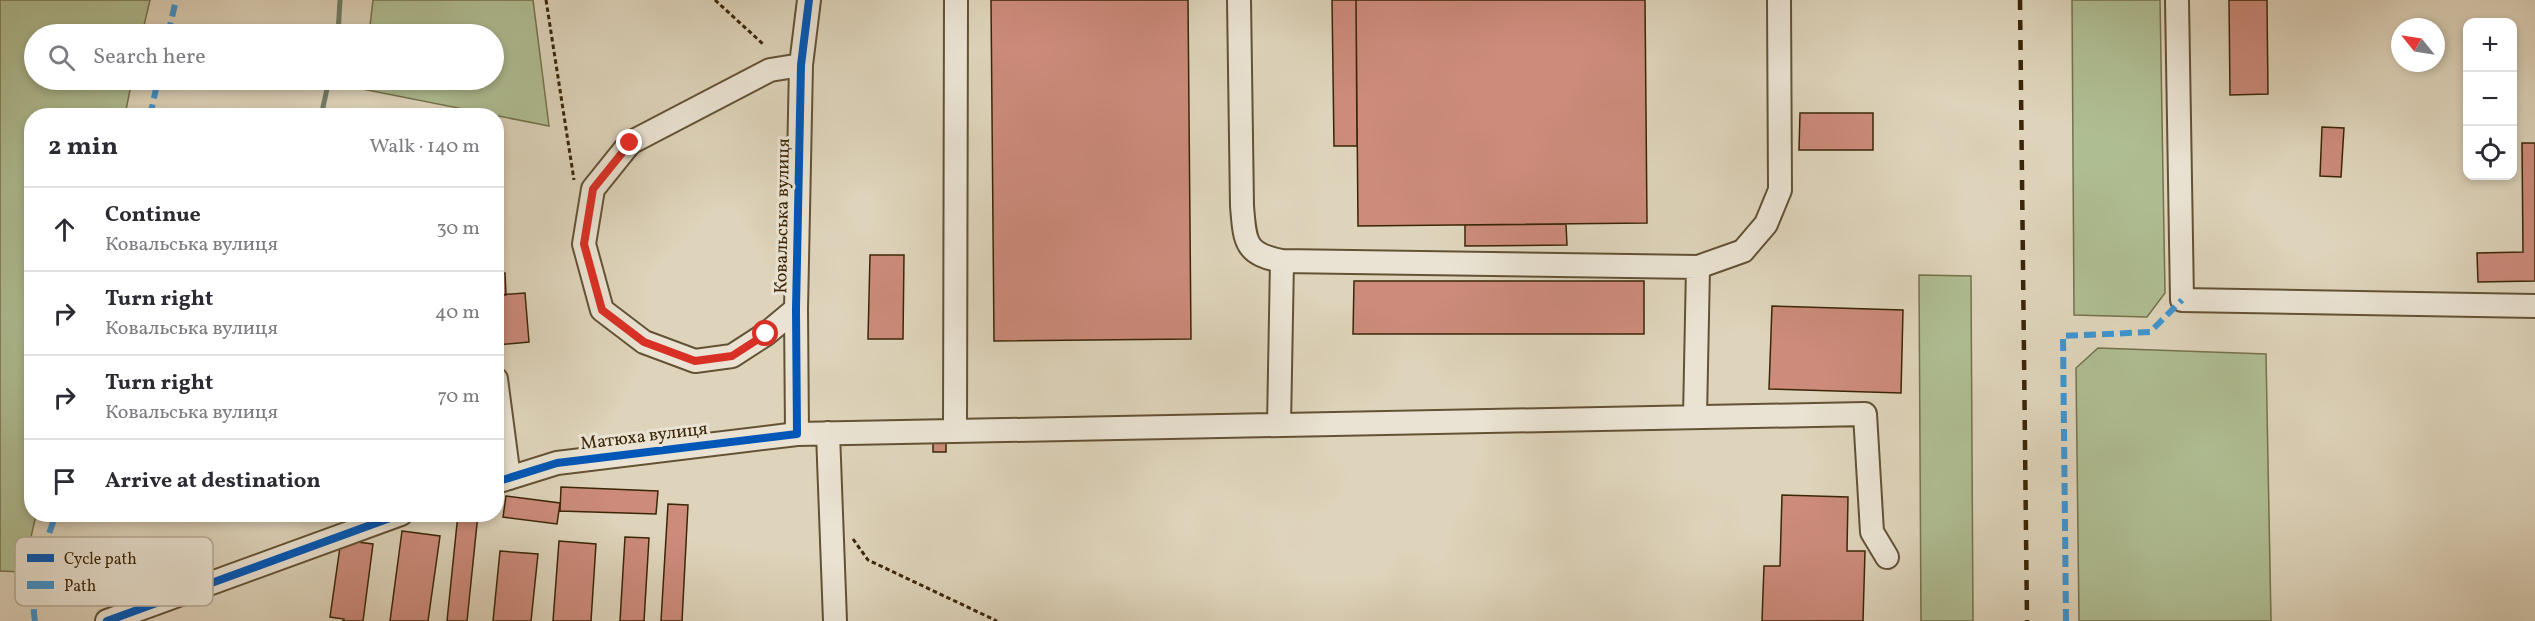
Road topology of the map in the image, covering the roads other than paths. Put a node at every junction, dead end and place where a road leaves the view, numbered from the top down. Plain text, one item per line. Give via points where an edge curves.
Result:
1 (809, 0) edge
2 (956, 0) edge
3 (1239, 0) edge
4 (1779, 0) edge
5 (2176, 0) edge
6 (801, 65) junction
7 (1282, 261) junction
8 (1698, 267) junction
9 (2535, 306) edge
10 (796, 309) junction
11 (1695, 417) junction
12 (1280, 425) junction
13 (955, 431) junction
14 (828, 433) junction
15 (797, 434) junction
16 (504, 480) edge
17 (379, 522) edge
18 (1887, 557) dead end
19 (213, 582) edge
20 (148, 606) edge
21 (107, 621) edge
22 (835, 621) edge

1 - 6 street, Ковальська вулиця
2 - 13 street
3 - 7 street via 1244,237 1261,257
4 - 8 street via 1780,190 1766,224 1743,251
5 - 9 street via 2182,300
6 - 10 street, Ковальська вулиця
6 - 10 street, Ковальська вулиця via 770,70 630,143 593,189 584,244 602,310 644,342 695,361 732,356
7 - 8 street
7 - 12 street
8 - 11 street
10 - 15 street, Ковальська вулиця
11 - 12 street, Матюха вулиця
11 - 18 street, Матюха вулиця via 1865,414 1872,532
12 - 13 street, Матюха вулиця
13 - 14 street, Матюха вулиця
14 - 15 street, Матюха вулиця
14 - 22 street
15 - 16 street, Матюха вулиця via 557,463
17 - 19 street
20 - 21 street

